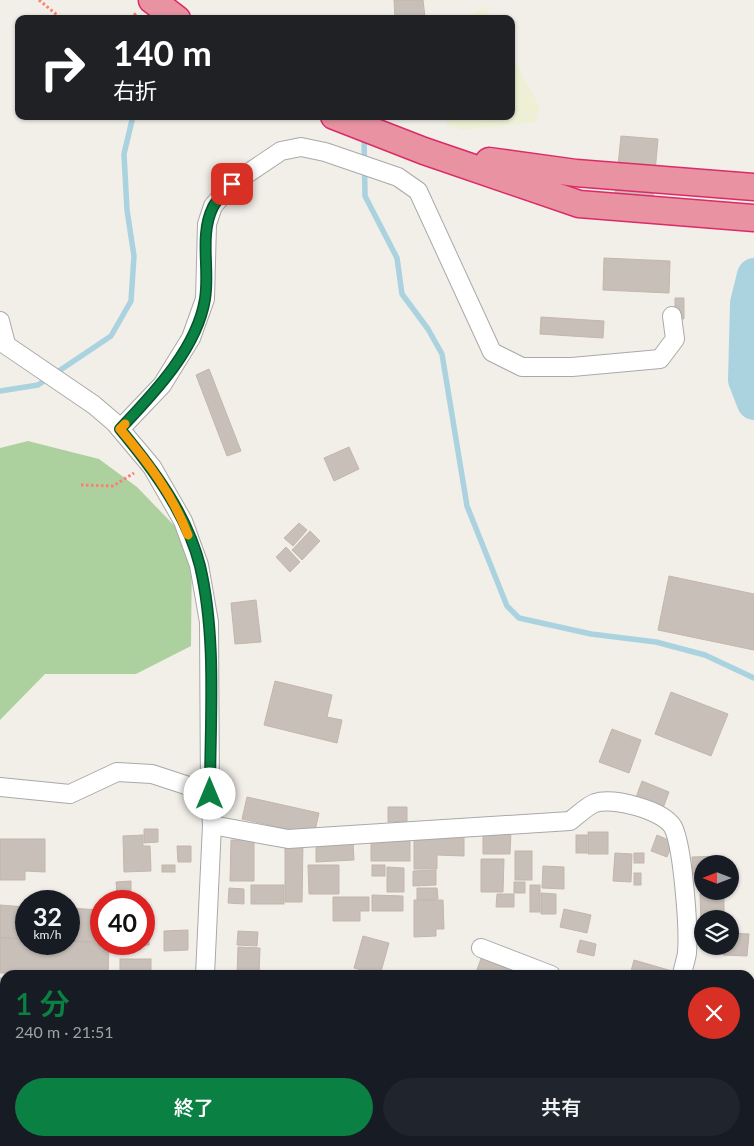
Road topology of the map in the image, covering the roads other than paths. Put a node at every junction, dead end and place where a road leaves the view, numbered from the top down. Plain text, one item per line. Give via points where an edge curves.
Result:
1 (152, 0) edge
2 (171, 15) edge
3 (344, 120) edge
4 (424, 151) junction
5 (752, 187) edge
6 (750, 218) edge
7 (672, 316) dead end
8 (0, 321) edge
9 (3, 342) edge
10 (120, 429) junction
11 (0, 786) edge
12 (210, 794) junction
13 (212, 825) junction
14 (481, 948) dead end
15 (205, 970) edge
16 (539, 970) edge
17 (683, 970) edge

1 - 2 highway
3 - 4 highway
4 - 5 highway via 576,174
4 - 6 highway via 579,204
7 - 10 street via 675,339 660,359 572,367 522,367 492,352 418,191 398,177 324,152 301,147 281,151 232,184 213,206 207,224 205,299 191,338 162,385
8 - 9 street
9 - 10 street via 94,405
10 - 12 street via 145,459 183,521 199,565 209,622
11 - 12 street via 70,794 117,772 152,774
12 - 13 street
13 - 15 street
13 - 17 street via 288,839 570,820 595,803 616,800 662,818 672,825 679,842 687,937
14 - 16 street

